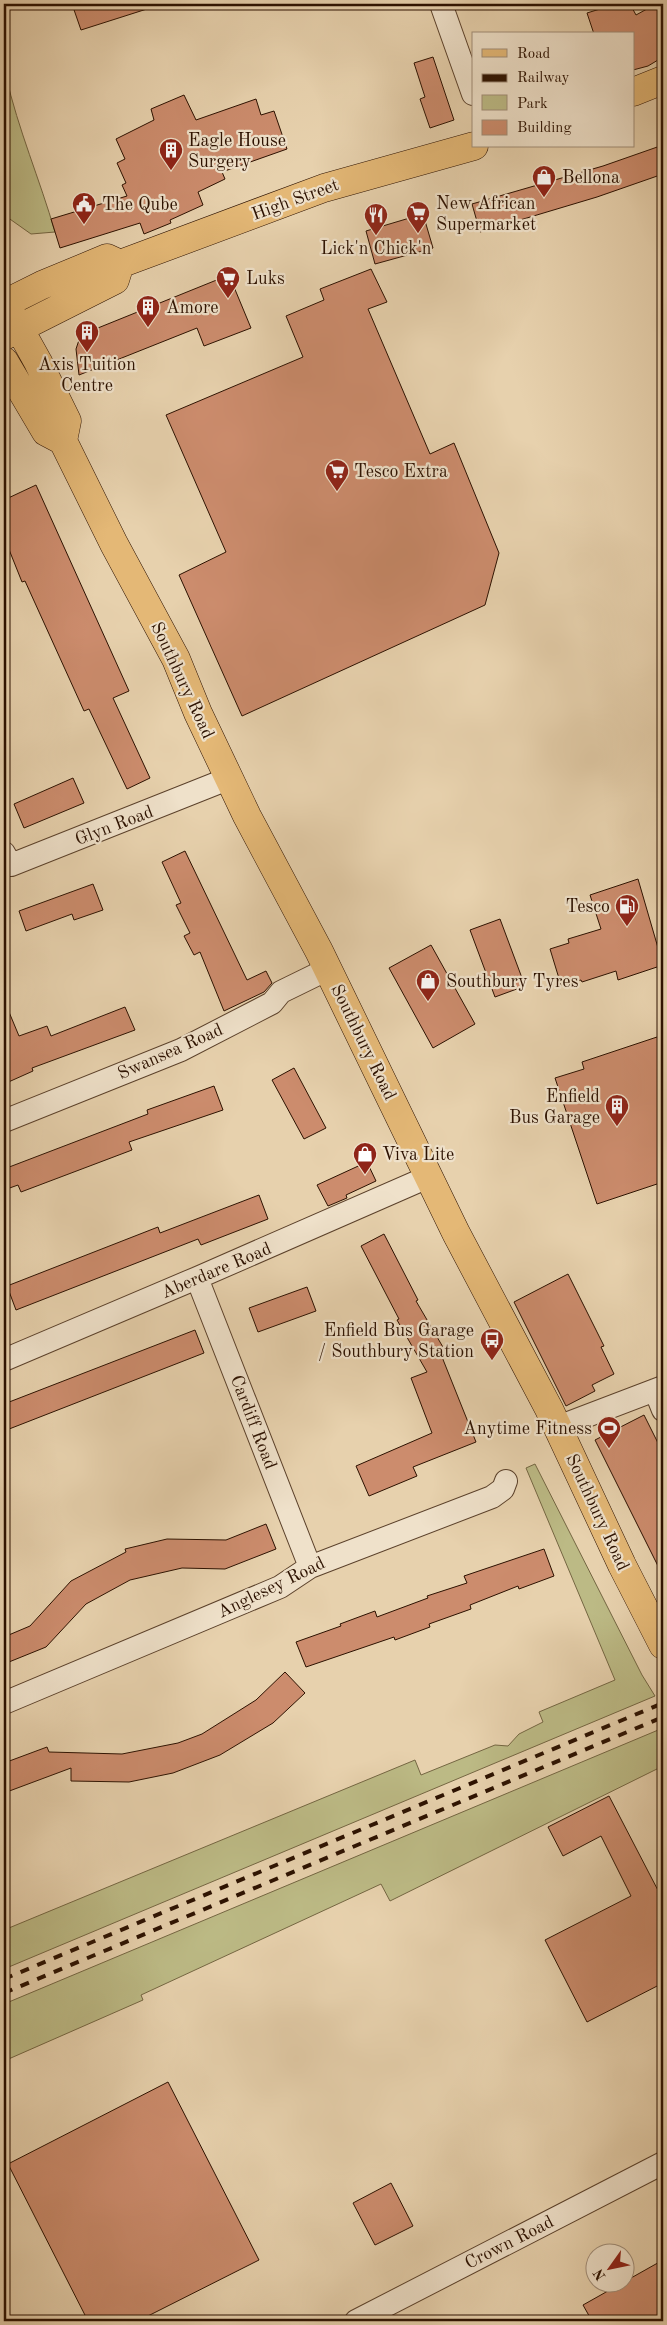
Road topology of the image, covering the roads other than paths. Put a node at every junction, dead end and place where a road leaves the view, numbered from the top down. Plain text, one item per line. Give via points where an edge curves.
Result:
1 (441, 4) edge
2 (663, 80) edge
3 (472, 91) edge
4 (634, 92) edge
5 (472, 147) edge
6 (120, 264) junction
7 (4, 303) edge
8 (11, 332) edge
9 (4, 361) edge
10 (63, 441) junction
11 (230, 778) junction
12 (4, 853) edge
13 (328, 969) junction
14 (4, 1121) edge
15 (428, 1177) junction
16 (197, 1278) junction
17 (4, 1360) edge
18 (659, 1388) edge
19 (663, 1410) edge
20 (558, 1427) junction
21 (506, 1481) dead end
22 (310, 1567) junction
23 (663, 1645) edge
24 (4, 1703) edge
25 (663, 2163) edge
26 (356, 2321) edge

1 - 3 street
2 - 4 main road
5 - 6 main road, High Street via 324,188
6 - 7 main road, High Street via 107,258
6 - 8 main road via 115,280
7 - 8 main road
8 - 10 main road via 67,421
9 - 10 main road, Southbury Road via 46,432
10 - 11 main road, Southbury Road via 176,659
11 - 12 street, Glyn Road via 11,865
11 - 13 main road, Southbury Road via 262,846
13 - 14 street, Swansea Road via 281,992 272,1003 180,1050
13 - 15 main road, Southbury Road
15 - 16 street, Aberdare Road
15 - 20 main road, Southbury Road
16 - 17 street, Aberdare Road
16 - 22 street, Cardiff Road
18 - 19 street
18 - 20 street
20 - 23 main road, Southbury Road
21 - 22 street, Anglesey Road via 503,1489 492,1497
22 - 24 street, Anglesey Road via 265,1594
25 - 26 street, Crown Road

